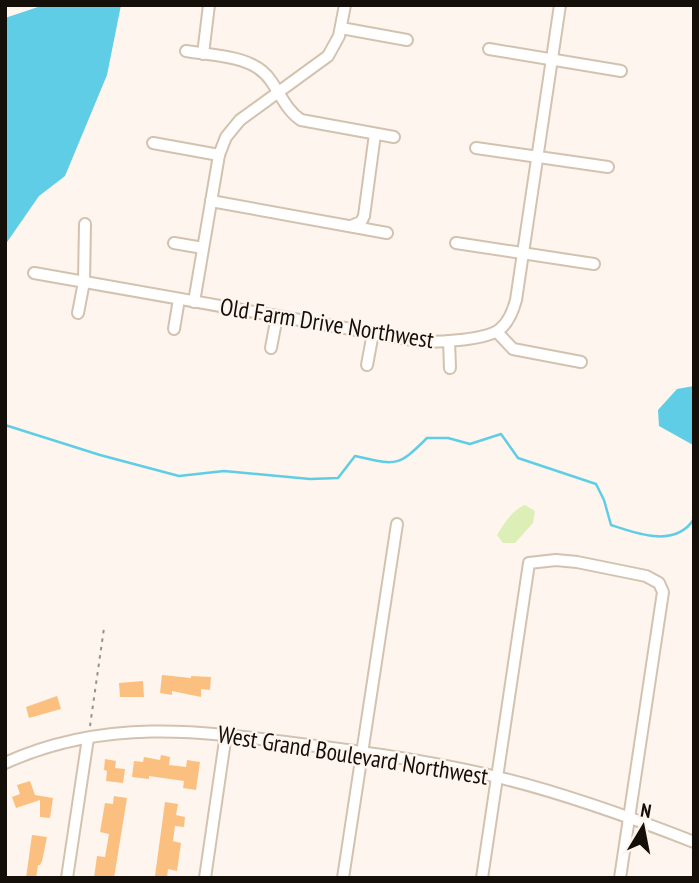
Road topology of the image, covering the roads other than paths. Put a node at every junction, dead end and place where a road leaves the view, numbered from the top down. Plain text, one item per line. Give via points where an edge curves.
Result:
1 (209, 5) edge
2 (345, 5) edge
3 (560, 5) edge
4 (341, 28) junction
5 (407, 40) dead end
6 (489, 49) dead end
7 (186, 51) dead end
8 (202, 54) junction
9 (552, 60) junction
10 (621, 71) dead end
11 (279, 93) junction
12 (375, 134) junction
13 (394, 137) dead end
14 (153, 143) dead end
15 (476, 148) dead end
16 (219, 155) junction
17 (538, 157) junction
18 (608, 167) dead end
19 (211, 201) junction
20 (85, 224) dead end
21 (351, 226) junction
22 (387, 233) dead end
23 (174, 243) dead end
24 (456, 243) dead end
25 (203, 248) junction
26 (523, 253) junction
27 (594, 264) dead end
28 (34, 273) dead end
29 (83, 282) junction
30 (179, 299) junction
31 (194, 302) junction
32 (78, 313) dead end
33 (277, 316) junction
34 (174, 329) dead end
35 (497, 331) junction
36 (373, 333) junction
37 (449, 341) junction
38 (271, 348) dead end
39 (581, 362) dead end
40 (367, 365) dead end
41 (450, 368) dead end
42 (397, 524) dead end
43 (226, 734) junction
44 (88, 738) junction
45 (362, 752) junction
46 (5, 763) edge
47 (497, 777) junction
48 (629, 816) junction
49 (694, 842) edge
50 (67, 878) edge
51 (205, 878) edge
52 (344, 878) edge
53 (482, 878) edge
54 (620, 878) edge

1 - 8 street
2 - 4 street
3 - 9 street
4 - 5 street
4 - 11 street via 324,61
6 - 9 street
7 - 8 street
8 - 11 street via 255,65
9 - 10 street
9 - 17 street
11 - 12 street via 301,120
11 - 16 street via 235,125
12 - 13 street
12 - 21 street via 364,216
14 - 16 street
15 - 17 street
16 - 19 street
17 - 18 street
17 - 26 street
19 - 21 street
19 - 25 street
20 - 29 street
21 - 22 street
23 - 25 street
24 - 26 street
25 - 31 street
26 - 27 street
26 - 35 street via 513,308
28 - 29 street, Old Farm Drive Northwest
29 - 30 street, Old Farm Drive Northwest
29 - 32 street
30 - 31 street, Old Farm Drive Northwest
30 - 34 street
31 - 33 street, Old Farm Drive Northwest
33 - 36 street, Old Farm Drive Northwest
33 - 38 street
35 - 37 street, Old Farm Drive Northwest
35 - 39 street via 513,349
36 - 37 street, Old Farm Drive Northwest via 424,342
36 - 40 street
37 - 41 street
42 - 45 street
43 - 44 street, West Grand Boulevard Northwest via 151,730
43 - 45 street, West Grand Boulevard Northwest
43 - 51 street
44 - 46 street, West Grand Boulevard Northwest
44 - 50 street
45 - 47 street, West Grand Boulevard Northwest
45 - 52 street
47 - 48 street, West Grand Boulevard Northwest
47 - 48 street via 529,563 577,562 646,576 659,583 663,592
47 - 53 street
48 - 49 street, West Grand Boulevard Northwest
48 - 54 street

